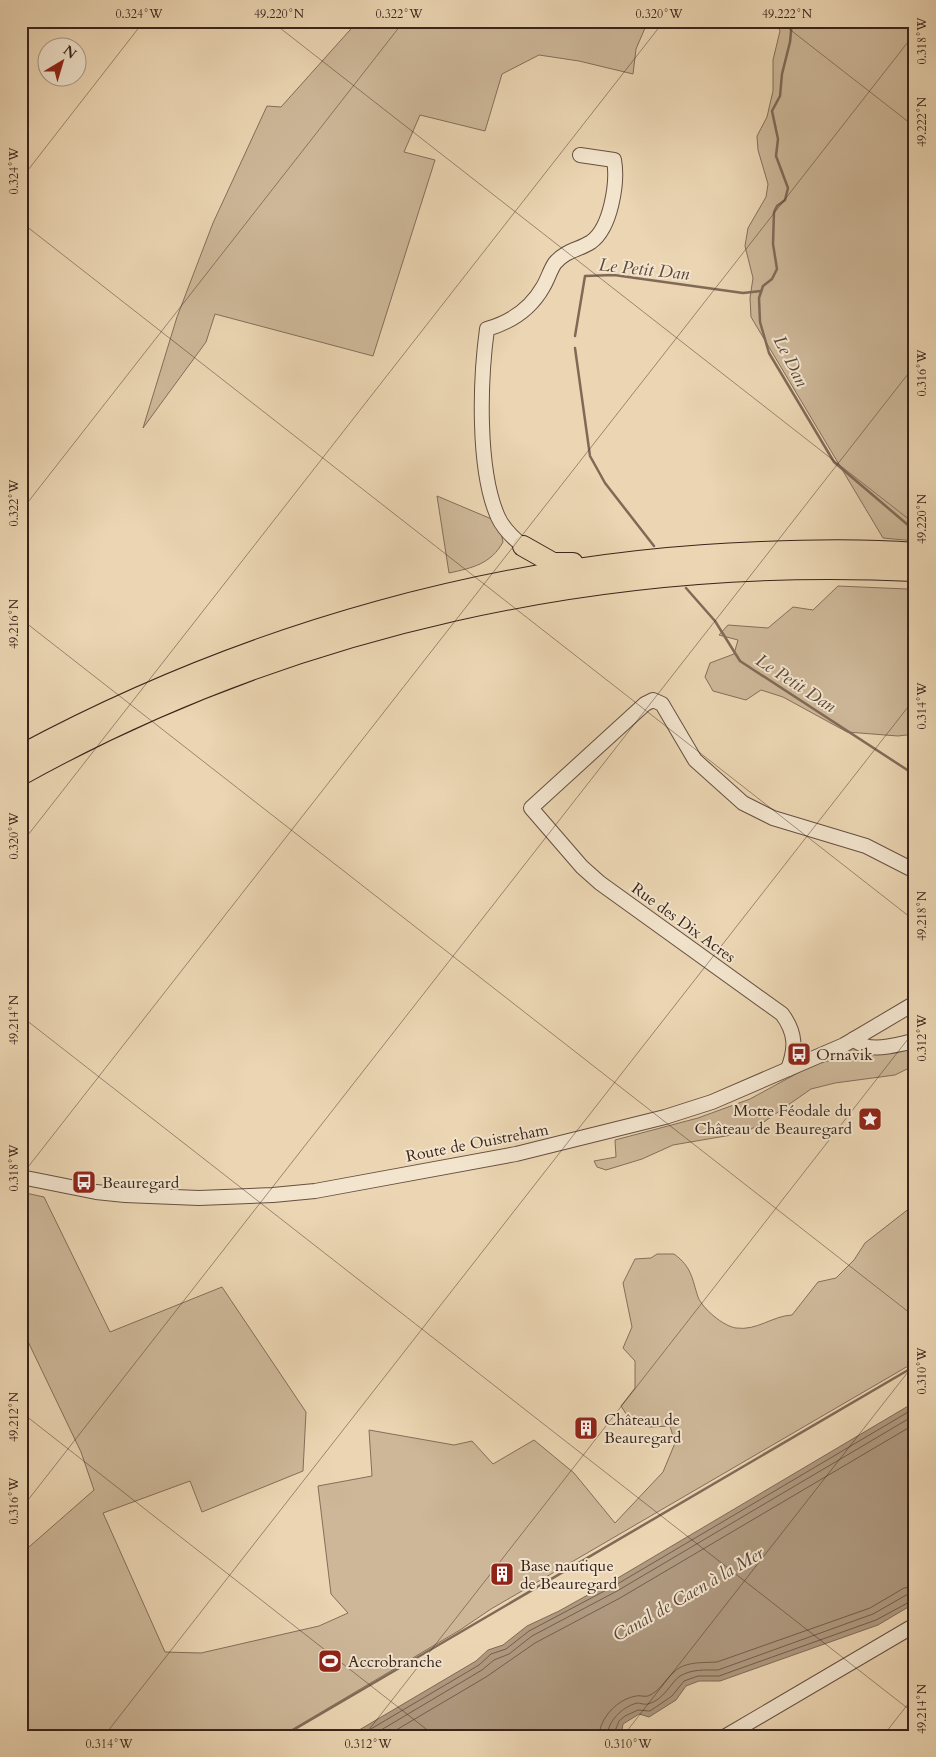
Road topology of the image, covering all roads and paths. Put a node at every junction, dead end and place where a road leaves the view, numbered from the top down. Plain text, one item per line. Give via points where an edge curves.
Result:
1 (580, 155) dead end
2 (523, 546) junction
3 (915, 553) edge
4 (586, 568) junction
5 (915, 571) edge
6 (505, 581) junction
7 (21, 755) edge
8 (21, 775) edge
9 (915, 871) edge
10 (915, 1003) edge
11 (854, 1039) junction
12 (915, 1041) edge
13 (788, 1069) junction
14 (21, 1177) edge
15 (915, 1625) edge
16 (726, 1736) edge

1 - 2 street via 614,160 616,187 607,219 592,242 569,250 554,265 543,288 524,312 508,323 487,329 483,444 489,487 498,517
2 - 4 highway via 553,563 574,562
2 - 6 highway via 526,565
3 - 4 highway via 862,550 732,553
4 - 6 highway
5 - 8 highway via 810,568 700,573 538,594 449,612 362,634 252,671 123,724
6 - 7 highway via 368,615 240,656 124,704
9 - 13 street, Rue des Dix Acres via 866,846 773,818 743,803 695,760 662,704 653,700 531,808 600,883 782,1014 795,1039 794,1055
10 - 11 street, Route de Ouistreham
11 - 12 street via 859,1044 877,1048
11 - 13 street, Route de Ouistreham
13 - 14 street, Route de Ouistreham via 712,1102 665,1117 516,1154 316,1190 156,1197 96,1192
15 - 16 street

